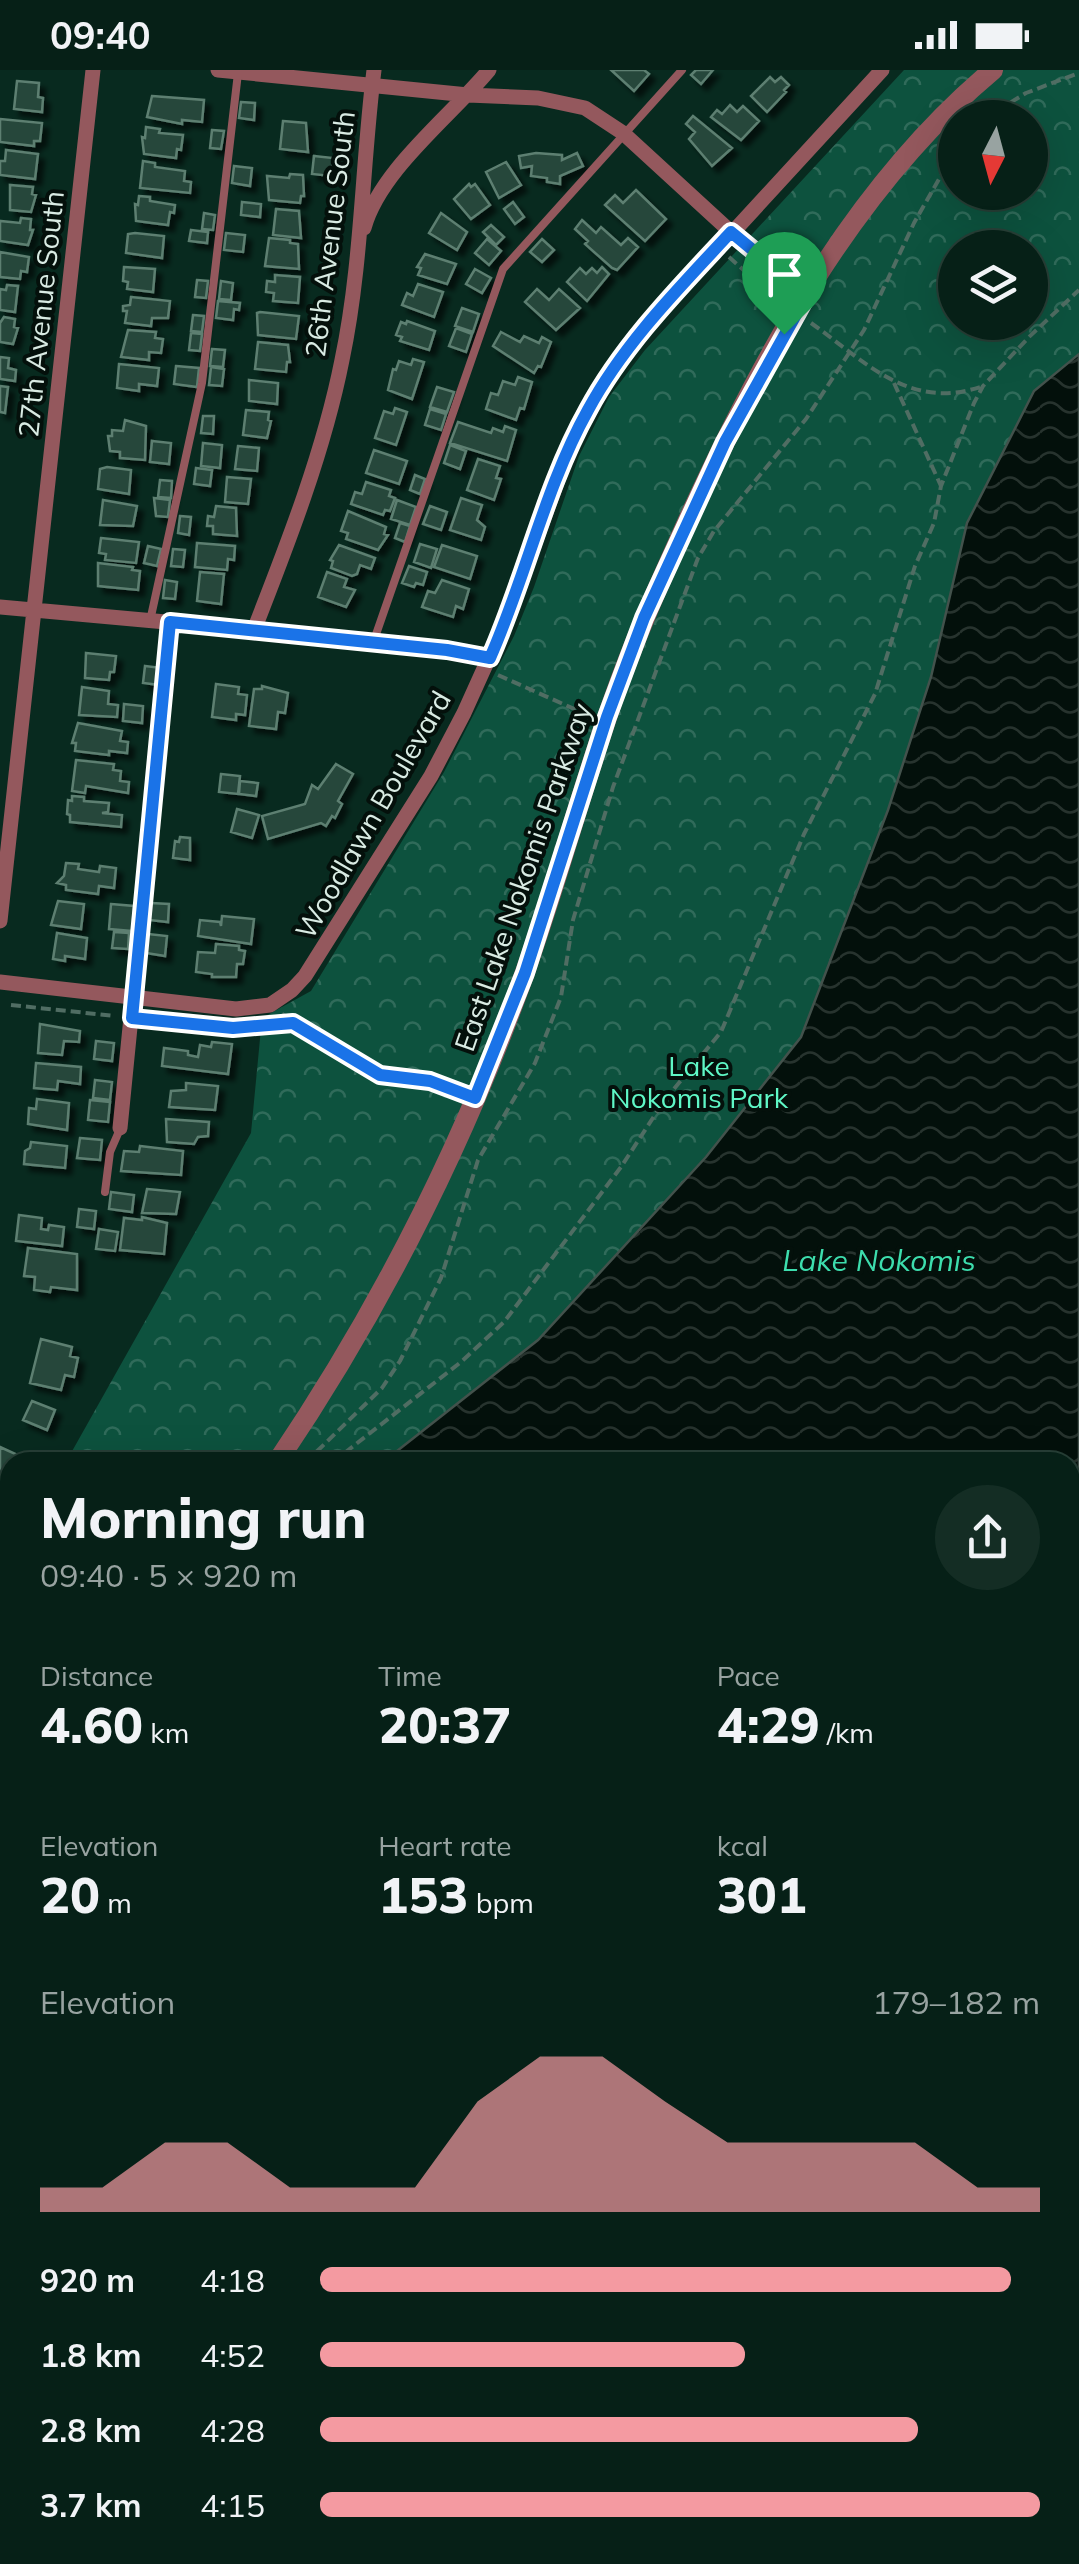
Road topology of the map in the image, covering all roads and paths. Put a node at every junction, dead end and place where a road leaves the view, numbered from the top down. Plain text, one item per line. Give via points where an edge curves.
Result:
1 (93, 70) edge
2 (218, 70) edge
3 (489, 70) edge
4 (682, 70) edge
5 (882, 70) edge
6 (993, 70) edge
7 (238, 71) edge
8 (1079, 74) edge
9 (373, 78) edge
10 (468, 95) junction
11 (1015, 100) edge
12 (623, 134) junction
13 (938, 181) edge
14 (731, 232) junction
15 (356, 256) junction
16 (1079, 290) edge
17 (807, 295) junction
18 (850, 351) junction
19 (894, 383) junction
20 (983, 386) junction
21 (941, 486) junction
22 (0, 607) edge
23 (34, 611) junction
24 (150, 621) junction
25 (170, 622) junction
26 (254, 630) junction
27 (373, 643) junction
28 (492, 666) junction
29 (605, 723) junction
30 (0, 921) edge
31 (0, 982) edge
32 (133, 997) junction
33 (12, 1004) dead end
34 (132, 1018) junction
35 (475, 1098) junction
36 (120, 1128) joint
37 (106, 1192) dead end
38 (284, 1452) edge
39 (316, 1452) edge
40 (346, 1452) edge

1 - 23 street, 27th Avenue South
2 - 7 street
3 - 10 street
4 - 12 lane
5 - 14 street, Woodlawn Boulevard
6 - 17 street, East Lake Nokomis Parkway via 946,109 855,218
7 - 9 street
7 - 24 lane via 202,383
8 - 11 path
9 - 10 street
9 - 15 street, 26th Avenue South
10 - 12 street via 572,103
10 - 15 street via 383,190
12 - 14 street
12 - 27 lane via 503,269
13 - 18 path
14 - 17 street
14 - 28 street, Woodlawn Boulevard via 623,356 589,408
15 - 26 street, 26th Avenue South via 342,362
16 - 20 path
17 - 29 street, East Lake Nokomis Parkway via 698,499
18 - 19 path
18 - 39 path via 698,558 613,787 573,920 561,997 535,1063 478,1160 441,1278 400,1361 382,1388
19 - 20 path via 937,395
19 - 21 path
20 - 21 path
21 - 40 path via 876,694 804,834 721,1032 504,1322
22 - 23 street
23 - 24 street
23 - 30 street, 27th Avenue South
24 - 25 street
25 - 26 street
25 - 32 lane
26 - 27 street
27 - 28 street
28 - 29 path
28 - 32 street, Woodlawn Boulevard via 325,948 292,990 251,1009
29 - 35 street, East Lake Nokomis Parkway via 533,950
31 - 32 street, Woodlawn Boulevard
32 - 34 street
33 - 34 path
34 - 35 path via 233,1028 293,1023 380,1075 430,1081
34 - 36 street
35 - 38 street, East Lake Nokomis Parkway via 387,1280
36 - 37 lane

